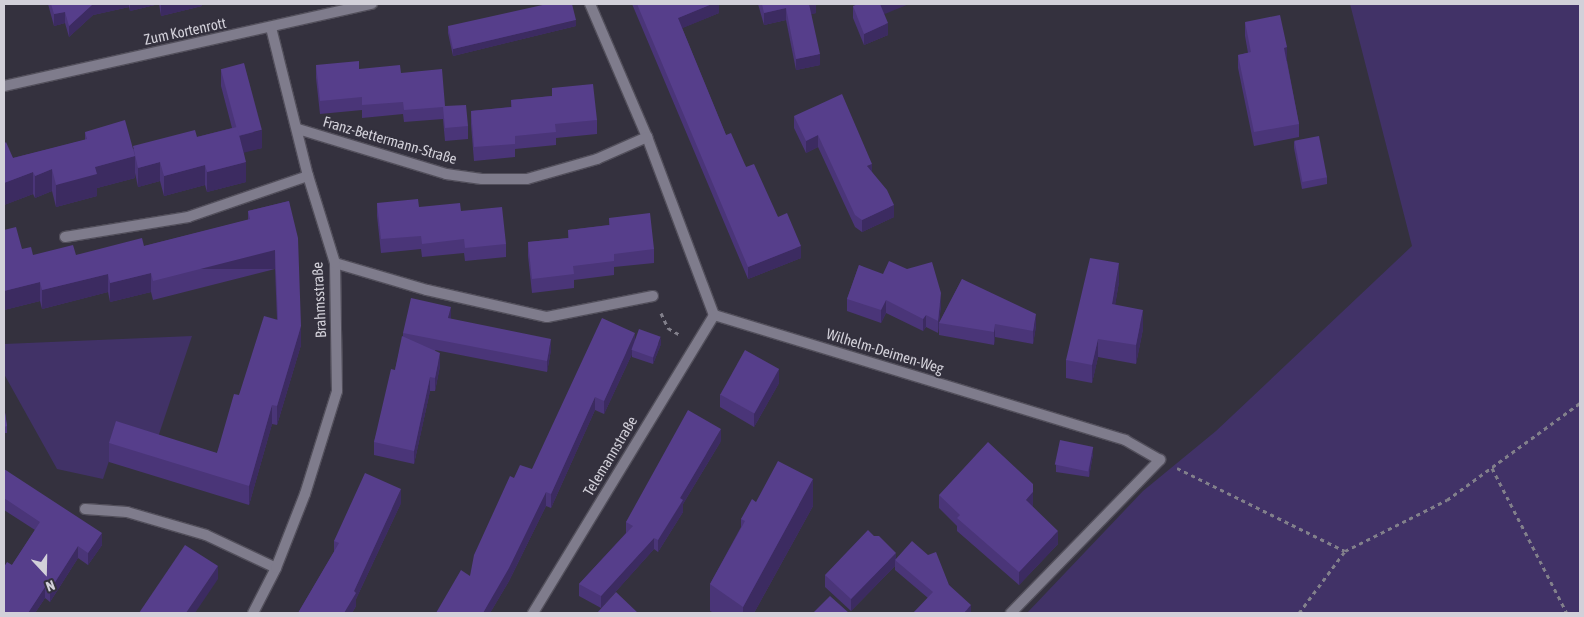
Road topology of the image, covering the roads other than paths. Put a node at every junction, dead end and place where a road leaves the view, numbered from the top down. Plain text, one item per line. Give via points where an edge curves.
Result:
1 (372, 4) edge
2 (590, 4) edge
3 (271, 28) junction
4 (4, 86) edge
5 (298, 129) junction
6 (647, 137) junction
7 (308, 176) junction
8 (65, 237) dead end
9 (335, 263) junction
10 (653, 296) dead end
11 (714, 315) junction
12 (85, 509) dead end
13 (276, 568) junction
14 (253, 613) edge
15 (533, 613) edge
16 (1011, 613) edge

1 - 3 street, Zum Kortenrott
2 - 6 street
3 - 4 street, Zum Kortenrott
3 - 5 street, Brahmsstraße
5 - 6 street, Franz-Bettermann-Straße via 446,174 482,179 527,179 597,159
5 - 7 street, Brahmsstraße
6 - 11 street
7 - 8 street via 188,217
7 - 9 street, Brahmsstraße
9 - 10 street via 427,290 547,317
9 - 13 street, Brahmsstraße via 337,391 305,494
11 - 15 street, Telemannstraße
11 - 16 street, Wilhelm-Deimen-Weg via 1125,440 1160,460
12 - 13 street via 127,512 206,536
13 - 14 street, Brahmsstraße

